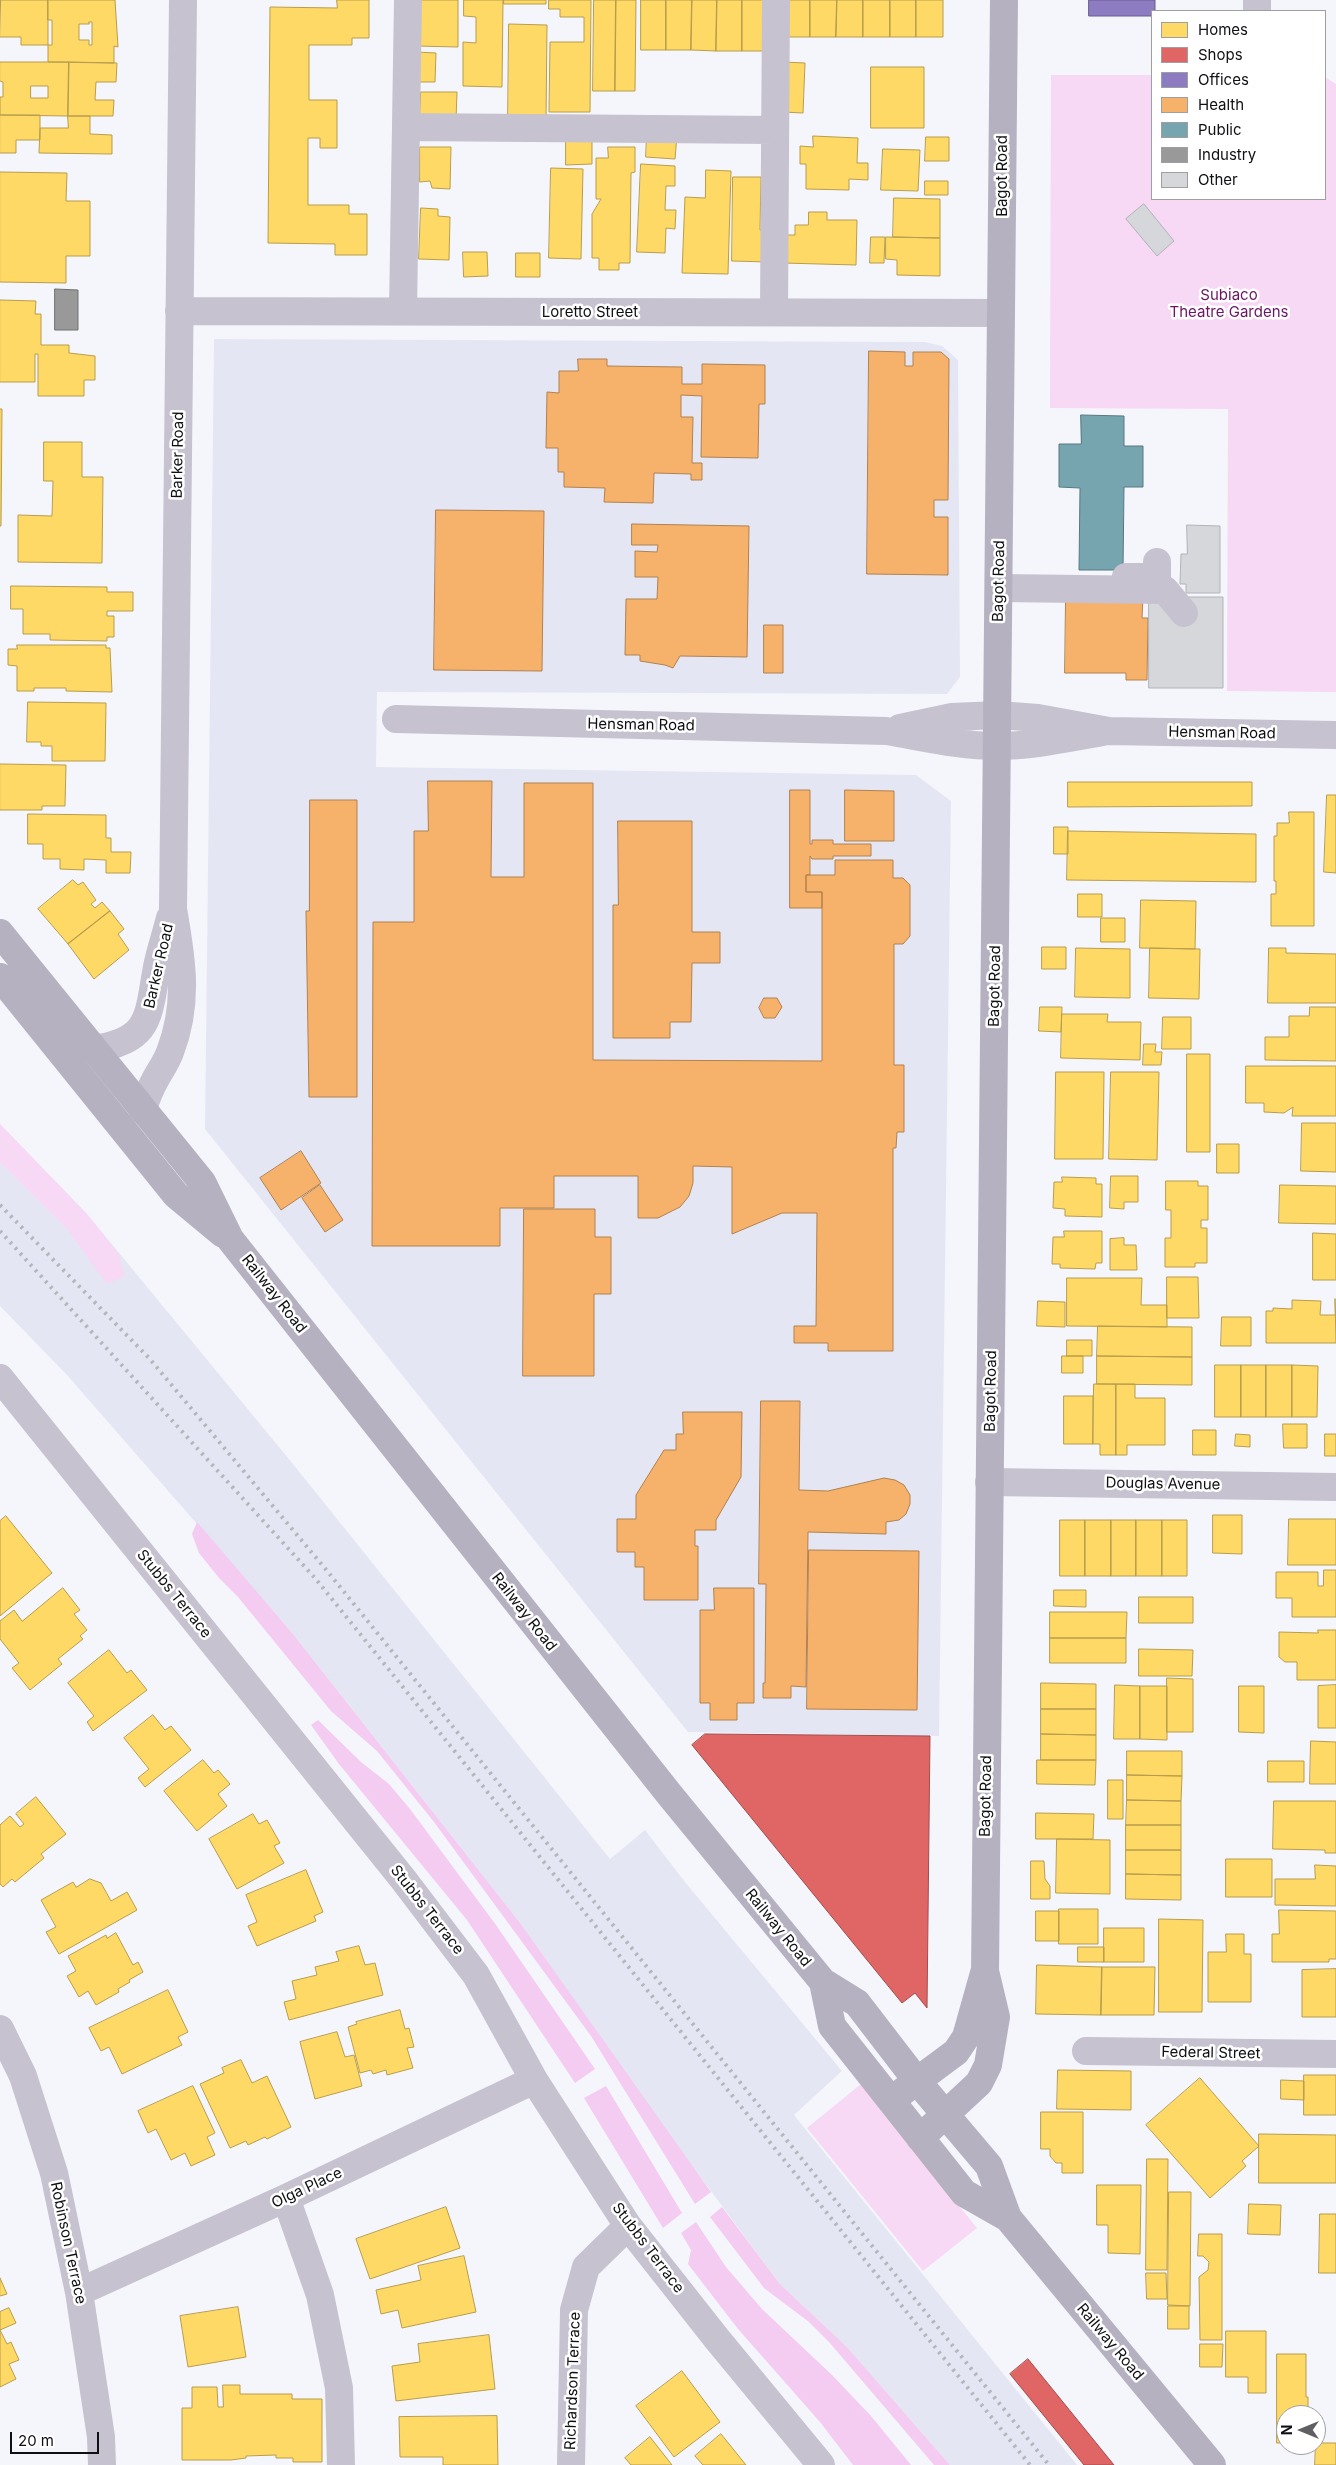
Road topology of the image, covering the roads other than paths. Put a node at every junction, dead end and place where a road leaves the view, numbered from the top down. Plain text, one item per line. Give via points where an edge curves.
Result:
1 (183, 0) edge
2 (408, 0) edge
3 (776, 0) edge
4 (1004, 0) edge
5 (406, 127) junction
6 (775, 130) junction
7 (180, 311) junction
8 (404, 311) junction
9 (774, 312) junction
10 (1001, 313) junction
11 (1157, 562) dead end
12 (999, 588) junction
13 (1076, 589) junction
14 (1184, 612) dead end
15 (998, 715) junction
16 (396, 719) dead end
17 (886, 730) junction
18 (1109, 731) junction
19 (1336, 735) edge
20 (997, 746) junction
21 (173, 909) junction
22 (0, 933) edge
23 (0, 977) edge
24 (93, 1049) junction
25 (142, 1110) junction
26 (230, 1239) junction
27 (0, 1378) edge
28 (989, 1482) junction
29 (1336, 1487) edge
30 (984, 1971) junction
31 (823, 1982) junction
32 (0, 2029) edge
33 (1086, 2051) dead end
34 (1336, 2054) edge
35 (534, 2080) junction
36 (917, 2081) junction
37 (891, 2100) junction
38 (946, 2114) junction
39 (920, 2138) junction
40 (286, 2198) junction
41 (1008, 2218) junction
42 (628, 2226) junction
43 (79, 2292) junction
44 (102, 2465) edge
45 (341, 2465) edge
46 (570, 2465) edge
47 (821, 2465) edge
48 (1212, 2465) edge

1 - 7 street, Barker Road
2 - 5 street
3 - 6 street
4 - 10 main road, Bagot Road
5 - 6 street
5 - 8 street
6 - 9 street
7 - 8 street, Loretto Street
7 - 21 street, Barker Road
8 - 9 street, Loretto Street
9 - 10 street, Loretto Street
10 - 12 main road, Bagot Road
11 - 13 street via 1157,578 1092,577
12 - 13 street
12 - 15 main road, Bagot Road
13 - 14 street via 1165,590
15 - 17 street, Hensman Road via 952,717
15 - 18 street, Hensman Road via 1038,718
15 - 20 main road, Bagot Road
16 - 17 street, Hensman Road
17 - 20 street, Hensman Road via 952,743
18 - 19 street, Hensman Road
18 - 20 street, Hensman Road
20 - 28 main road, Bagot Road
21 - 24 street, Barker Road via 145,1022 125,1041
21 - 25 street, Barker Road via 183,967 180,1015 168,1057
22 - 24 main road, Railway Road
23 - 26 main road, Railway Road via 176,1195
24 - 25 main road, Railway Road
25 - 26 main road, Railway Road via 202,1182
26 - 31 main road, Railway Road via 668,1794
27 - 35 street, Stubbs Terrace via 404,1879 476,1974
28 - 29 street, Douglas Avenue
28 - 30 main road, Bagot Road
30 - 36 main road, Bagot Road via 966,2037 956,2052
30 - 38 main road, Bagot Road via 996,2017 988,2065 979,2083
31 - 36 main road, Railway Road via 857,2003
31 - 37 main road, Railway Road via 832,2026
32 - 43 street, Robinson Terrace via 23,2076 54,2173
33 - 34 street, Federal Street
35 - 40 street, Olga Place
35 - 42 street, Stubbs Terrace
36 - 37 main road, Bagot Road
36 - 38 main road, Railway Road
37 - 39 main road, Railway Road
38 - 39 main road, Bagot Road
38 - 41 main road, Railway Road via 989,2166
39 - 41 main road, Railway Road via 964,2194
40 - 43 street, Olga Place
40 - 45 street via 320,2295 328,2332 339,2388
41 - 48 main road, Railway Road
42 - 46 street, Richardson Terrace via 586,2267 574,2310
42 - 47 street, Stubbs Terrace
43 - 44 street, Robinson Terrace via 101,2437

